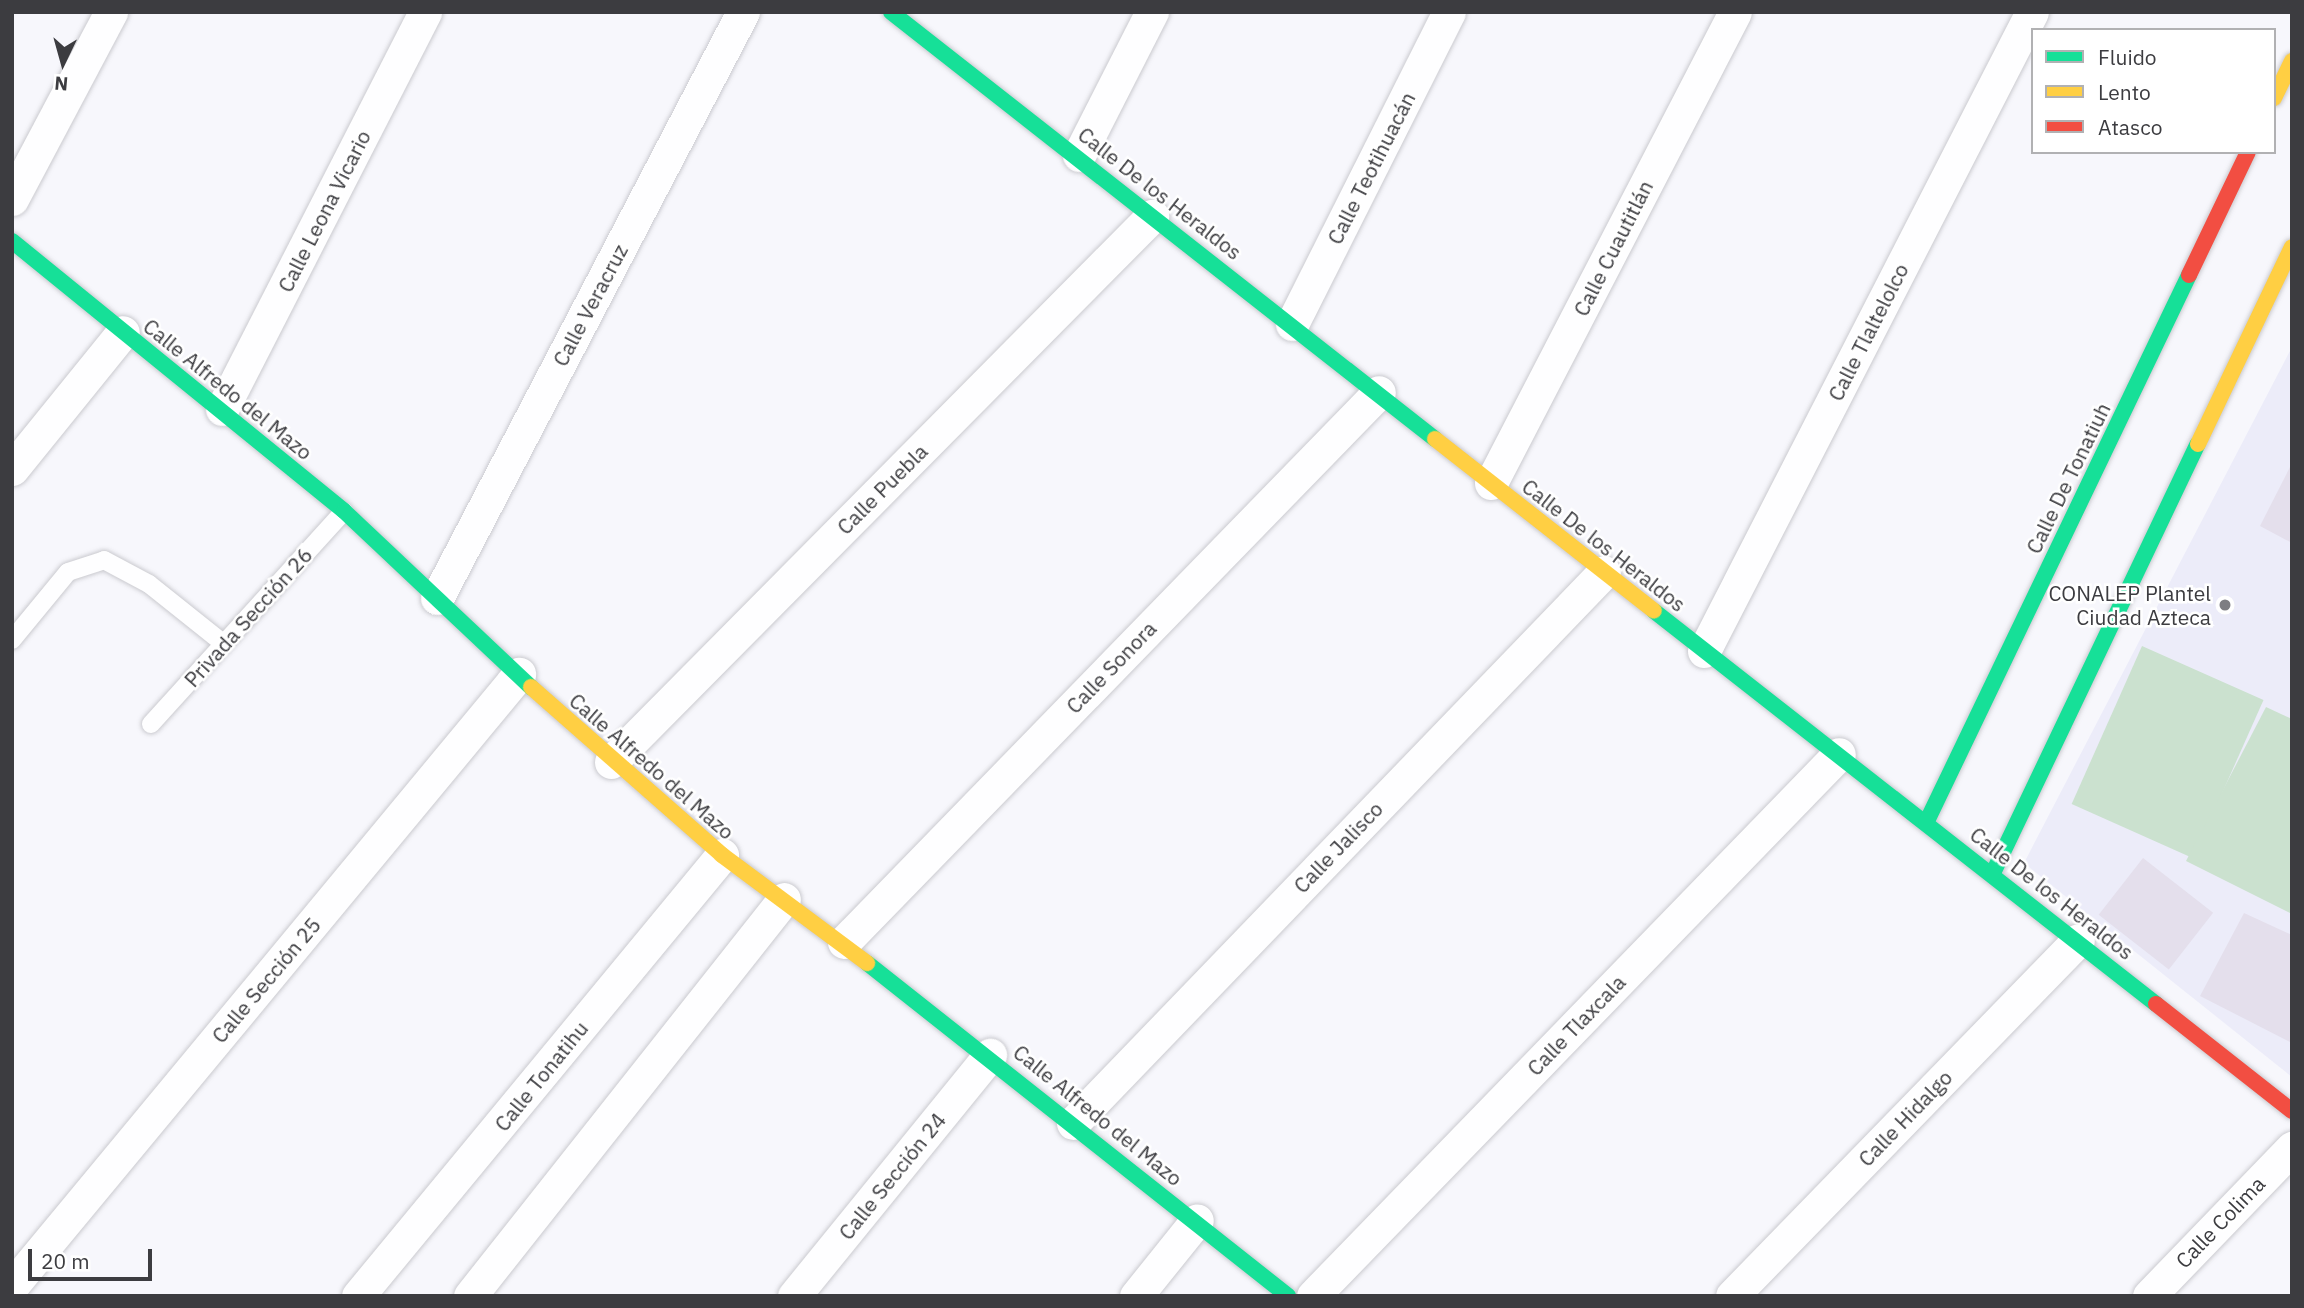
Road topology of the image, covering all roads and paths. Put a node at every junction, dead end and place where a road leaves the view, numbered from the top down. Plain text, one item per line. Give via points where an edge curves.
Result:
1 (111, 12) edge
2 (425, 12) edge
3 (743, 12) edge
4 (891, 12) edge
5 (1152, 12) edge
6 (1449, 12) edge
7 (1735, 12) edge
8 (2032, 12) edge
9 (2292, 61) edge
10 (2276, 94) edge
11 (2247, 154) edge
12 (1079, 155) junction
13 (12, 199) edge
14 (1152, 216) junction
15 (12, 241) edge
16 (2292, 247) edge
17 (1292, 324) junction
18 (123, 332) junction
19 (1379, 392) junction
20 (222, 409) junction
21 (12, 469) edge
22 (1491, 483) junction
23 (344, 511) junction
24 (1604, 572) junction
25 (437, 598) junction
26 (12, 640) edge
27 (223, 643) junction
28 (1704, 651) junction
29 (519, 674) junction
30 (151, 724) dead end
31 (1839, 754) junction
32 (611, 762) junction
33 (1926, 823) junction
34 (722, 855) junction
35 (1993, 873) junction
36 (784, 899) junction
37 (2078, 940) junction
38 (844, 942) junction
39 (990, 1055) junction
40 (2292, 1111) edge
41 (1073, 1123) junction
42 (2292, 1148) edge
43 (1197, 1220) junction
44 (12, 1286) edge
45 (358, 1296) edge
46 (470, 1296) edge
47 (794, 1296) edge
48 (1136, 1296) edge
49 (1288, 1296) edge
50 (1313, 1296) edge
51 (1732, 1296) edge
52 (2149, 1296) edge

1 - 13 street
2 - 20 street, Calle Leona Vicario
3 - 25 street, Calle Veracruz
4 - 12 street, Calle De los Heraldos
5 - 12 street
6 - 17 street, Calle Teotihuacán
7 - 22 street, Calle Cuautitlán
8 - 28 street, Calle Tlaltelolco
9 - 10 street
11 - 33 street, Calle De Tonatiuh
12 - 14 street, Calle De los Heraldos
14 - 17 street, Calle De los Heraldos
14 - 32 street, Calle Puebla
15 - 18 street, Calle Alfredo del Mazo
16 - 35 street
17 - 19 street, Calle De los Heraldos
18 - 20 street, Calle Alfredo del Mazo
18 - 21 street
19 - 22 street, Calle De los Heraldos
19 - 38 street, Calle Sonora
20 - 23 street, Calle Alfredo del Mazo
22 - 24 street, Calle De los Heraldos
23 - 25 street, Calle Alfredo del Mazo
23 - 27 lane, Privada Sección 26
24 - 28 street, Calle De los Heraldos
24 - 41 street, Calle Jalisco
25 - 29 street, Calle Alfredo del Mazo
26 - 27 lane via 68,572 104,560 149,584
27 - 30 lane, Privada Sección 26
28 - 31 street, Calle De los Heraldos
29 - 32 street, Calle Alfredo del Mazo
29 - 44 street, Calle Sección 25
31 - 33 street, Calle De los Heraldos
31 - 50 street, Calle Tlaxcala
32 - 34 street, Calle Alfredo del Mazo
33 - 35 street, Calle De los Heraldos
34 - 36 street, Calle Alfredo del Mazo
34 - 45 street, Calle Tonatihu
35 - 37 street, Calle De los Heraldos
36 - 38 street, Calle Alfredo del Mazo
36 - 46 street
37 - 40 street, Calle De los Heraldos
37 - 51 street, Calle Hidalgo
38 - 39 street, Calle Alfredo del Mazo
39 - 41 street, Calle Alfredo del Mazo
39 - 47 street, Calle Sección 24
41 - 43 street, Calle Alfredo del Mazo
42 - 52 street, Calle Colima
43 - 48 street
43 - 49 street, Calle Alfredo del Mazo

